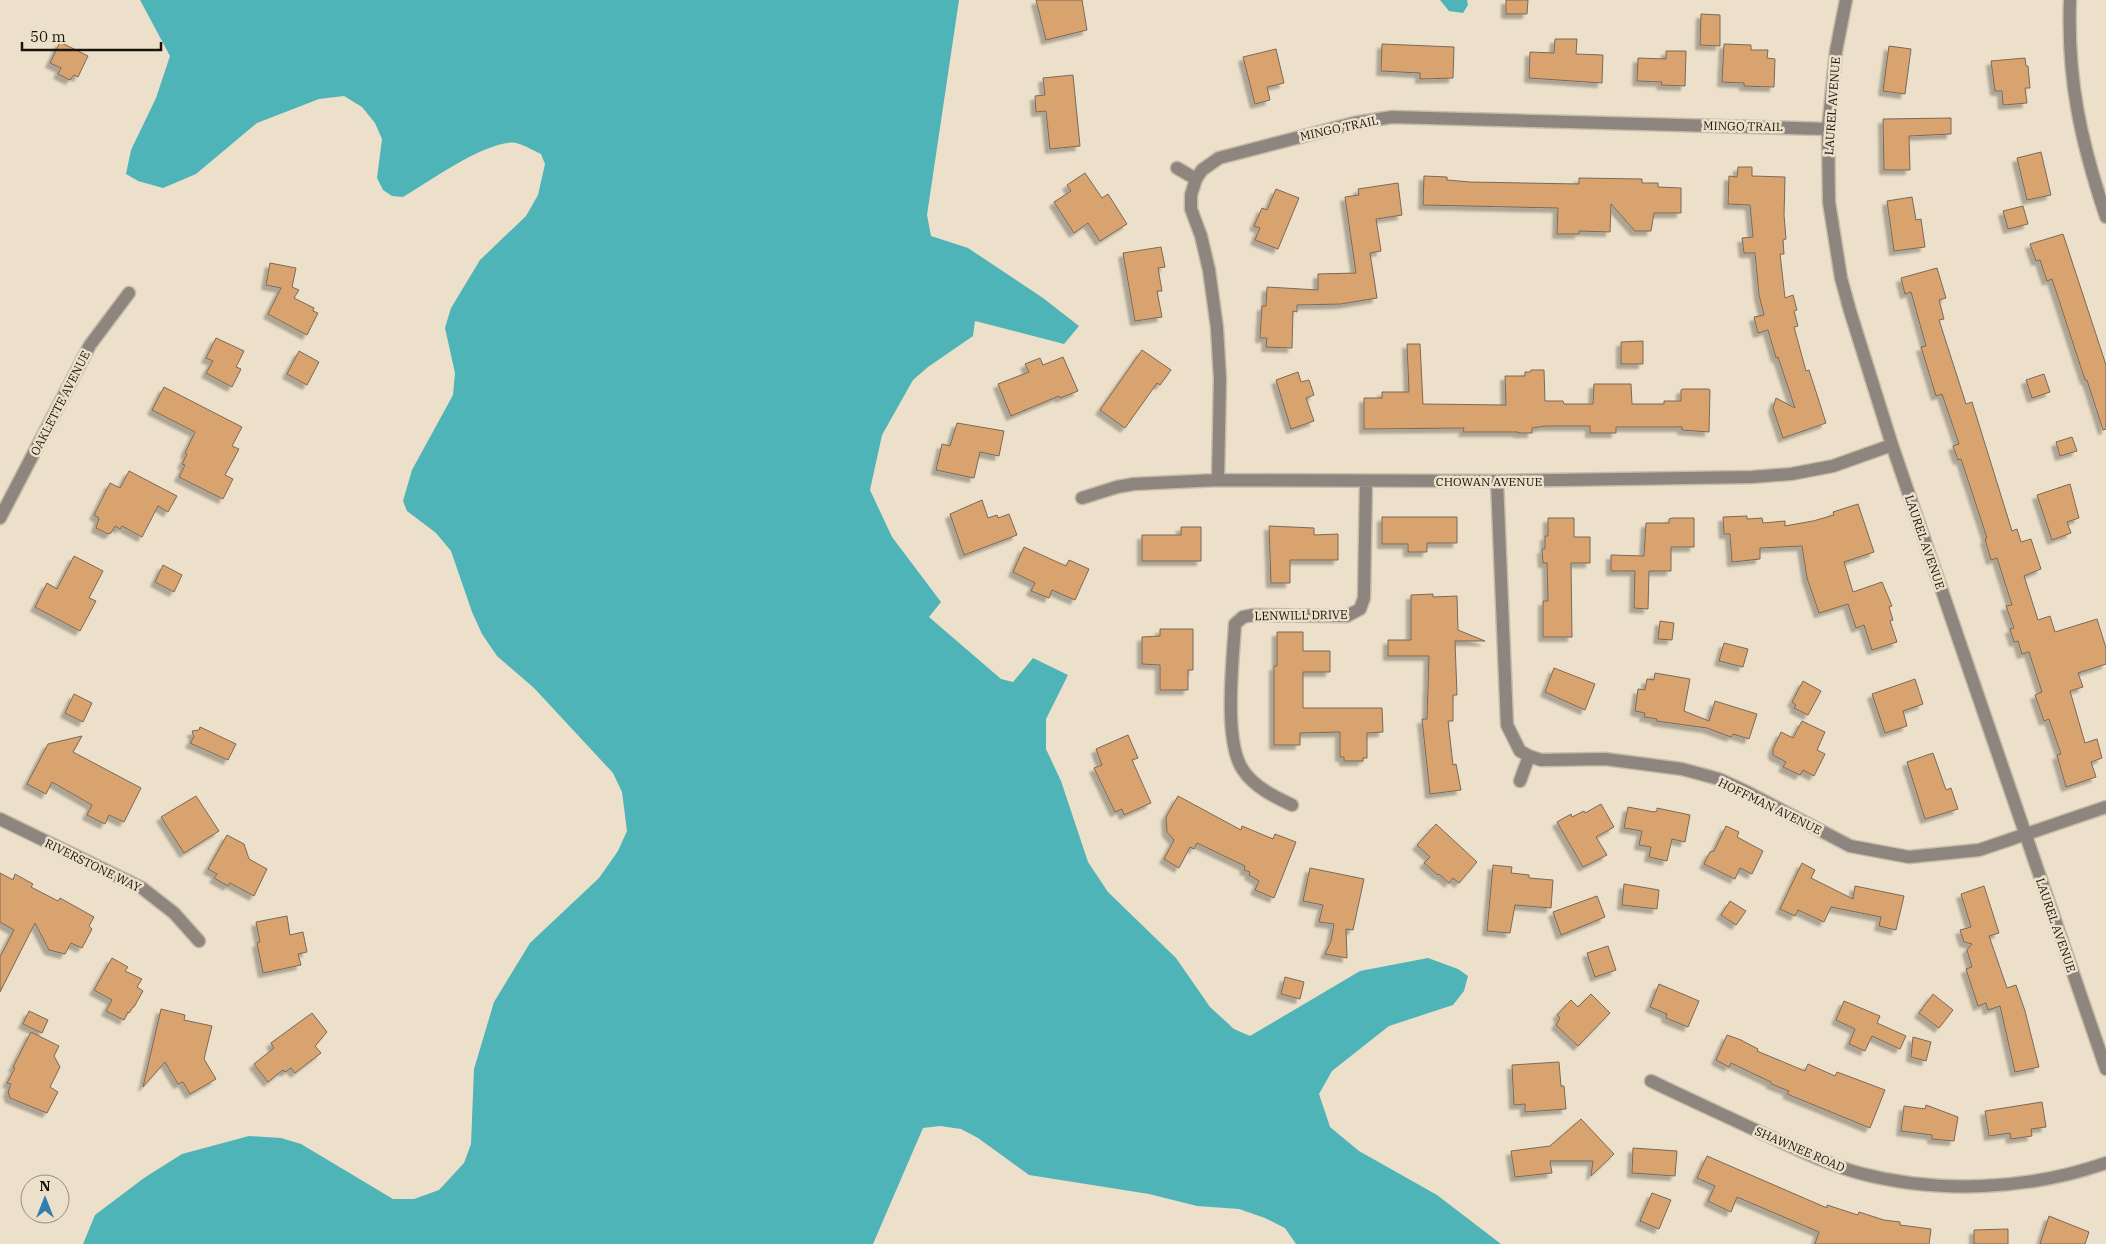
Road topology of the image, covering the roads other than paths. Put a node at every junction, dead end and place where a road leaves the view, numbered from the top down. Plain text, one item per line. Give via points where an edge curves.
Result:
1 (1846, 0) edge
2 (2070, 0) edge
3 (1828, 128) junction
4 (1177, 168) dead end
5 (1196, 179) junction
6 (2106, 217) edge
7 (129, 293) dead end
8 (1892, 445) junction
9 (1218, 480) junction
10 (1366, 481) junction
11 (1497, 481) junction
12 (1082, 498) dead end
13 (0, 518) edge
14 (1529, 756) junction
15 (1520, 781) dead end
16 (1292, 805) dead end
17 (2106, 807) edge
18 (0, 819) edge
19 (2025, 835) junction
20 (199, 941) dead end
21 (2106, 1069) edge
22 (1651, 1081) dead end
23 (2106, 1163) edge

1 - 3 street, LAUREL AVENUE via 1836,51
2 - 6 street via 2070,59 2075,100
3 - 5 street, MINGO TRAIL via 1392,117 1354,123 1219,158
3 - 8 street, LAUREL AVENUE via 1829,202 1841,278
4 - 5 street
5 - 9 street via 1191,209 1209,270 1217,328 1220,379
7 - 13 street, OAKLETTE AVENUE via 90,345
8 - 11 street, CHOWAN AVENUE via 1833,466 1791,474 1709,479
8 - 19 street, LAUREL AVENUE
9 - 10 street, CHOWAN AVENUE
9 - 12 street, CHOWAN AVENUE via 1134,484
10 - 11 street, CHOWAN AVENUE
10 - 16 street, LENWILL DRIVE via 1364,598 1360,609 1347,616 1253,614 1235,624 1231,722 1236,759 1258,785
11 - 14 street via 1507,725 1520,751
14 - 15 street
14 - 19 street, HOFFMAN AVENUE via 1541,760 1605,759 1682,769 1745,791 1850,846 1881,853 1909,857 1942,855 1979,850
17 - 19 street, HOFFMAN AVENUE
18 - 20 street, RIVERSTONE WAY via 142,888 174,913
19 - 21 street, LAUREL AVENUE
22 - 23 street, SHAWNEE ROAD via 1810,1156 1858,1173 1884,1178 1944,1186 2016,1183 2051,1179

